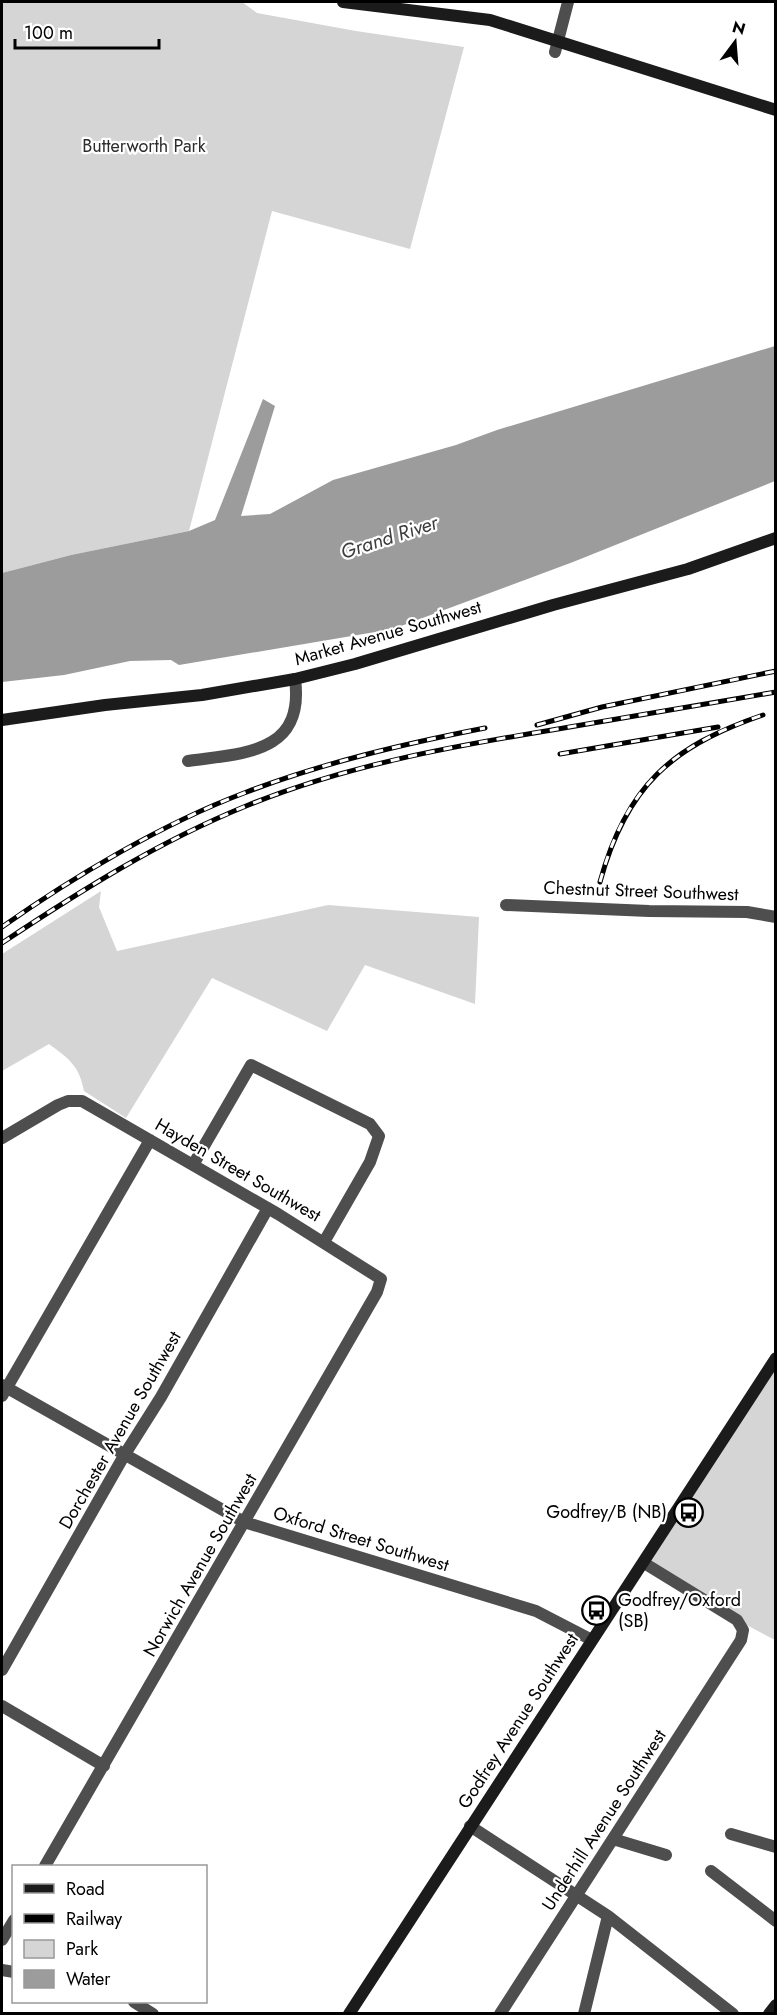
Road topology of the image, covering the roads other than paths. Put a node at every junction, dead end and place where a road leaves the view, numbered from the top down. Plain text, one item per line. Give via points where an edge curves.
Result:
1 (343, 2) edge
2 (348, 2) edge
3 (568, 2) edge
4 (556, 46) junction
5 (776, 110) edge
6 (776, 538) edge
7 (296, 679) junction
8 (2, 720) edge
9 (188, 761) dead end
10 (506, 905) dead end
11 (776, 917) edge
12 (2, 1138) edge
13 (150, 1140) junction
14 (193, 1165) junction
15 (268, 1208) junction
16 (324, 1242) junction
17 (381, 1279) joint
18 (776, 1358) edge
19 (3, 1389) edge
20 (125, 1454) junction
21 (244, 1521) junction
22 (644, 1563) junction
23 (592, 1640) junction
24 (2, 1670) edge
25 (2, 1706) edge
26 (104, 1766) junction
27 (471, 1826) junction
28 (731, 1834) dead end
29 (613, 1839) junction
30 (776, 1847) edge
31 (666, 1855) dead end
32 (46, 1865) edge
33 (711, 1871) dead end
34 (576, 1895) junction
35 (608, 1916) junction
36 (776, 1922) edge
37 (12, 1923) edge
38 (2, 1940) edge
39 (137, 2003) edge
40 (776, 2005) edge
41 (153, 2013) edge
42 (349, 2013) edge
43 (500, 2013) edge
44 (584, 2013) edge
45 (733, 2013) edge
46 (769, 2013) edge

1 - 2 main road
2 - 4 main road via 490,20
3 - 4 street
4 - 5 main road
6 - 7 main road, Market Avenue Southwest via 688,568
7 - 8 main road, Market Avenue Southwest
7 - 9 street via 296,707 286,730 274,741 253,750
10 - 11 street, Chestnut Street Southwest via 747,912
12 - 13 street, Hayden Street Southwest via 58,1105 82,1101
13 - 14 street, Hayden Street Southwest
13 - 19 street
14 - 15 street, Hayden Street Southwest
14 - 16 street via 251,1065 370,1124 380,1136 370,1162
15 - 16 street, Hayden Street Southwest
15 - 20 street, Dorchester Avenue Southwest
16 - 17 street, Hayden Street Southwest
17 - 21 street, Norwich Avenue Southwest
18 - 22 main road, Godfrey Avenue Southwest
19 - 20 street, Oxford Street Southwest
20 - 21 street, Oxford Street Southwest
20 - 24 street, Dorchester Avenue Southwest
21 - 23 street, Oxford Street Southwest via 536,1611
21 - 26 street, Norwich Avenue Southwest
22 - 23 main road, Godfrey Avenue Southwest
22 - 29 street, Underhill Avenue Southwest via 737,1620 743,1634
23 - 27 main road, Godfrey Avenue Southwest
25 - 26 street
26 - 32 street, Norwich Avenue Southwest
27 - 34 street
27 - 42 main road, Godfrey Avenue Southwest
28 - 30 street
29 - 31 street
29 - 34 street, Underhill Avenue Southwest
33 - 36 street
34 - 35 street
34 - 43 street, Underhill Avenue Southwest
35 - 44 street
35 - 45 street
37 - 38 street
39 - 41 street
40 - 46 main road

